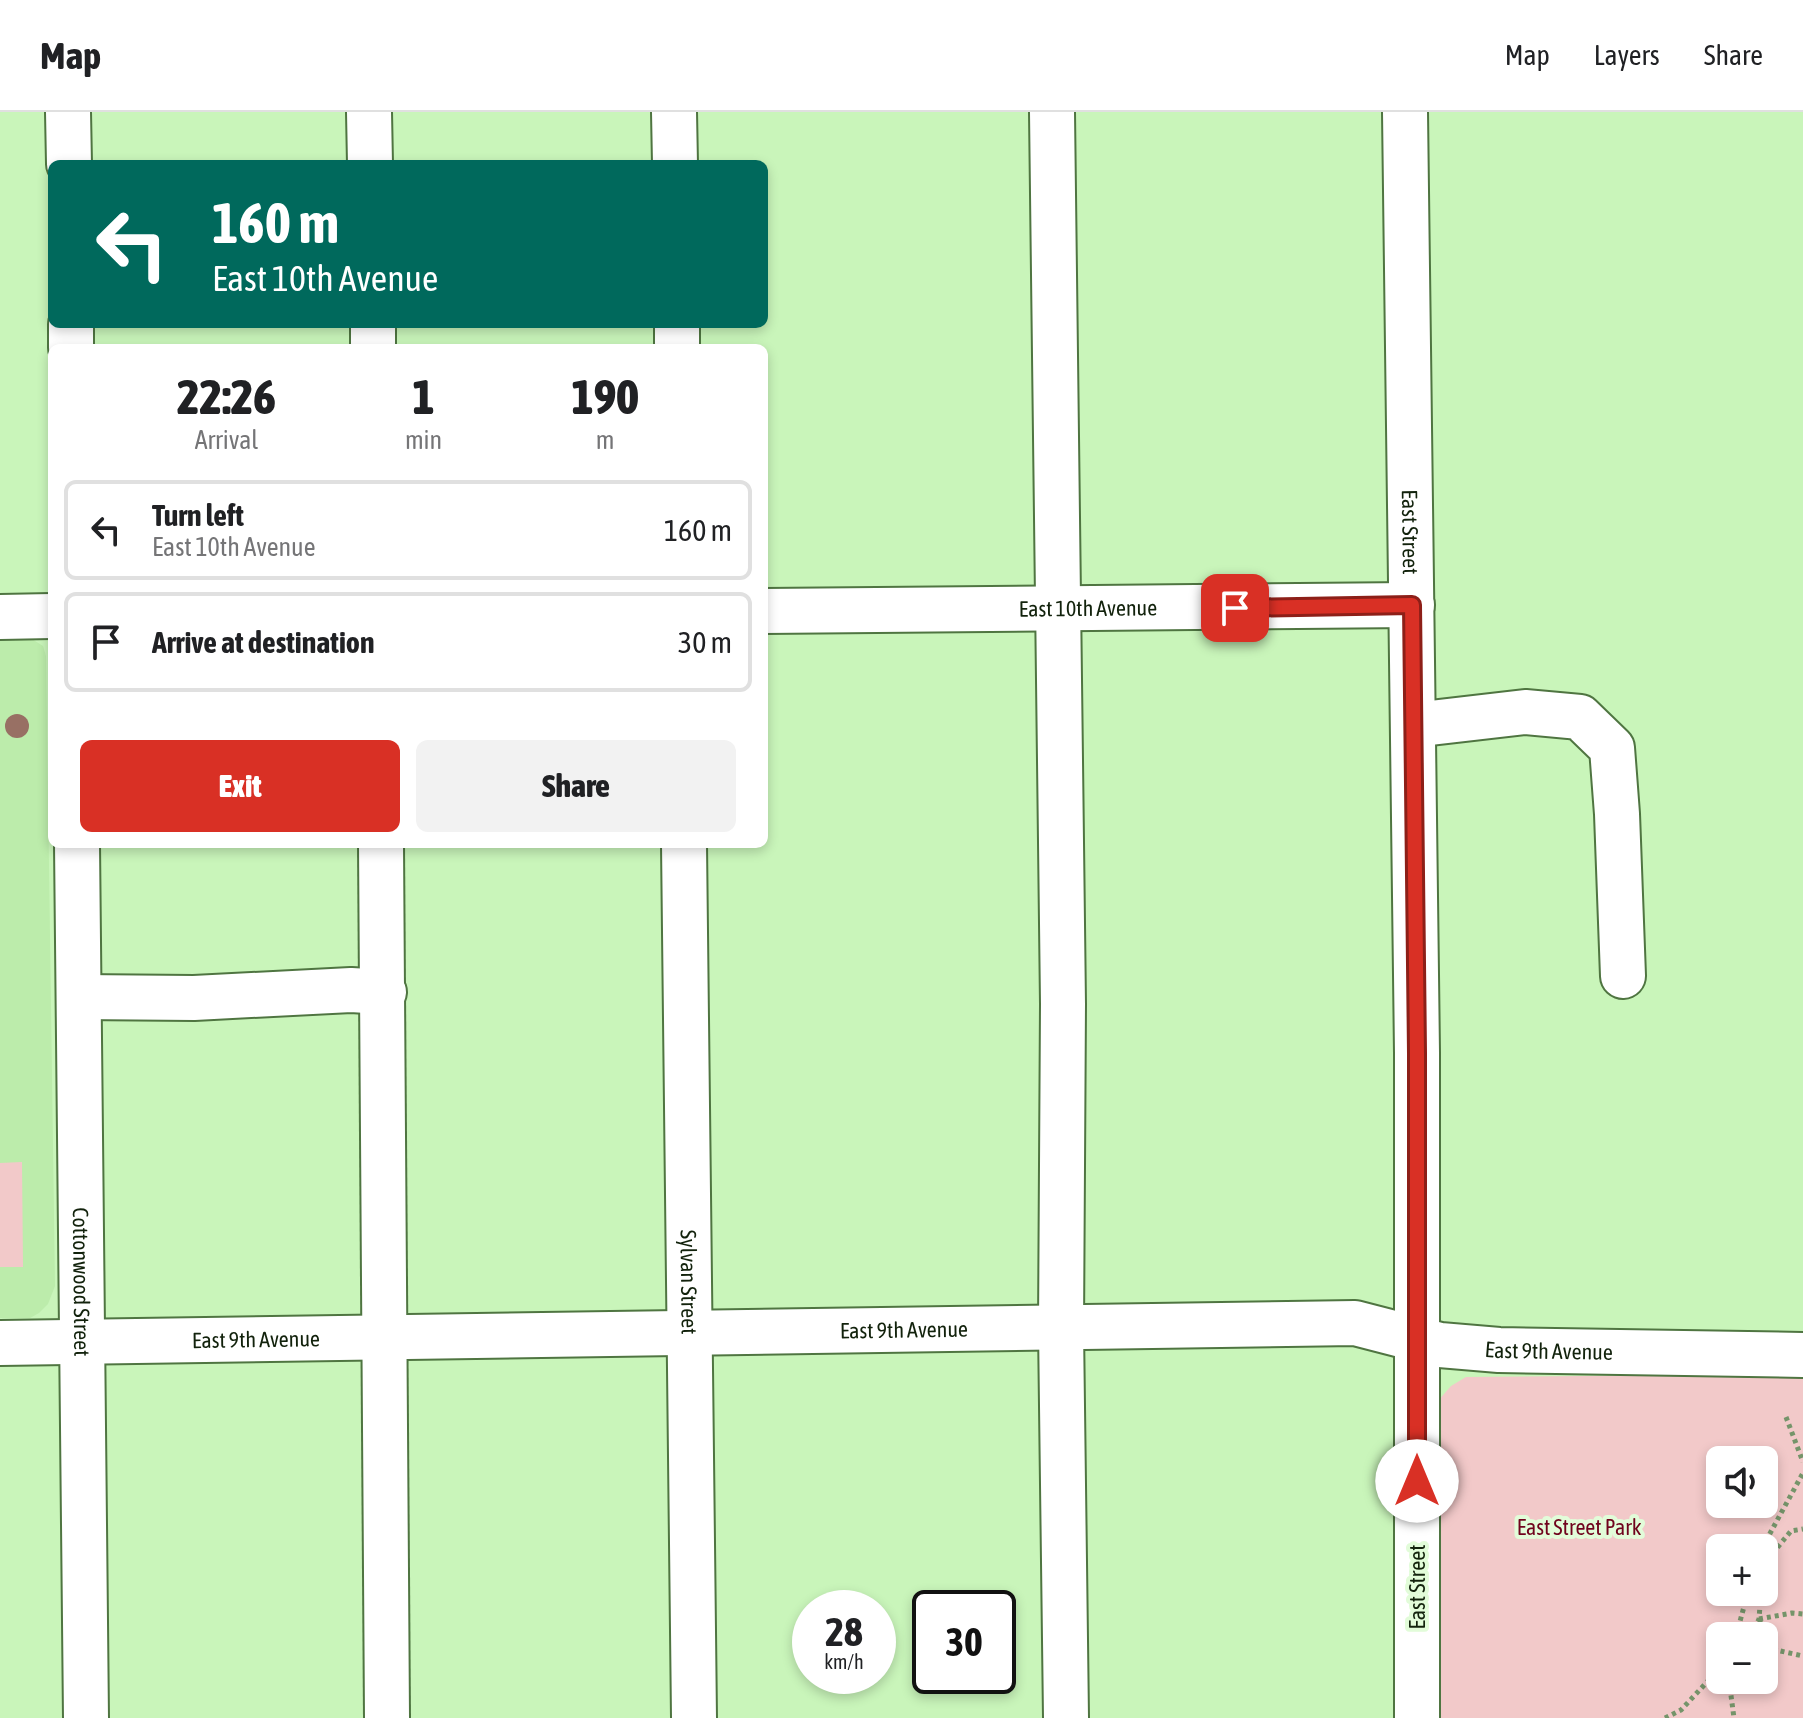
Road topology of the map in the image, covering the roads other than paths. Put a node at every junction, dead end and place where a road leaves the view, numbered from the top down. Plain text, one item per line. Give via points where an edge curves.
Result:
1 (68, 112) edge
2 (369, 112) edge
3 (674, 112) edge
4 (1052, 112) edge
5 (1405, 112) edge
6 (69, 160) edge
7 (370, 160) edge
8 (675, 160) edge
9 (1412, 605) junction
10 (1058, 610) junction
11 (768, 611) edge
12 (48, 616) edge
13 (0, 617) edge
14 (1413, 725) junction
15 (77, 848) edge
16 (381, 848) edge
17 (684, 848) edge
18 (1623, 976) dead end
19 (384, 992) junction
20 (79, 997) junction
21 (1061, 1328) junction
22 (690, 1334) junction
23 (384, 1338) junction
24 (1417, 1338) junction
25 (0, 1343) edge
26 (82, 1343) junction
27 (1803, 1355) edge
28 (86, 1718) edge
29 (387, 1718) edge
30 (694, 1718) edge
31 (1066, 1718) edge
32 (1417, 1718) edge

1 - 6 street
2 - 7 street
3 - 8 street
4 - 10 street
5 - 9 street, East Street
9 - 10 street, East 10th Avenue
9 - 14 street, East Street
10 - 11 street, East 10th Avenue
10 - 21 street
12 - 13 street
14 - 18 street via 1525,712 1580,717 1612,748
14 - 24 street, East Street
15 - 20 street, Cottonwood Street
16 - 19 street
17 - 22 street, Sylvan Street
19 - 20 street
19 - 23 street
20 - 26 street, Cottonwood Street
21 - 22 street, East 9th Avenue
21 - 24 street, East 9th Avenue via 1355,1323
21 - 31 street
22 - 23 street, East 9th Avenue
22 - 30 street, Sylvan Street
23 - 26 street, East 9th Avenue
23 - 29 street
24 - 27 street, East 9th Avenue via 1499,1350
24 - 32 street, East Street
25 - 26 street, East 9th Avenue
26 - 28 street, Cottonwood Street

